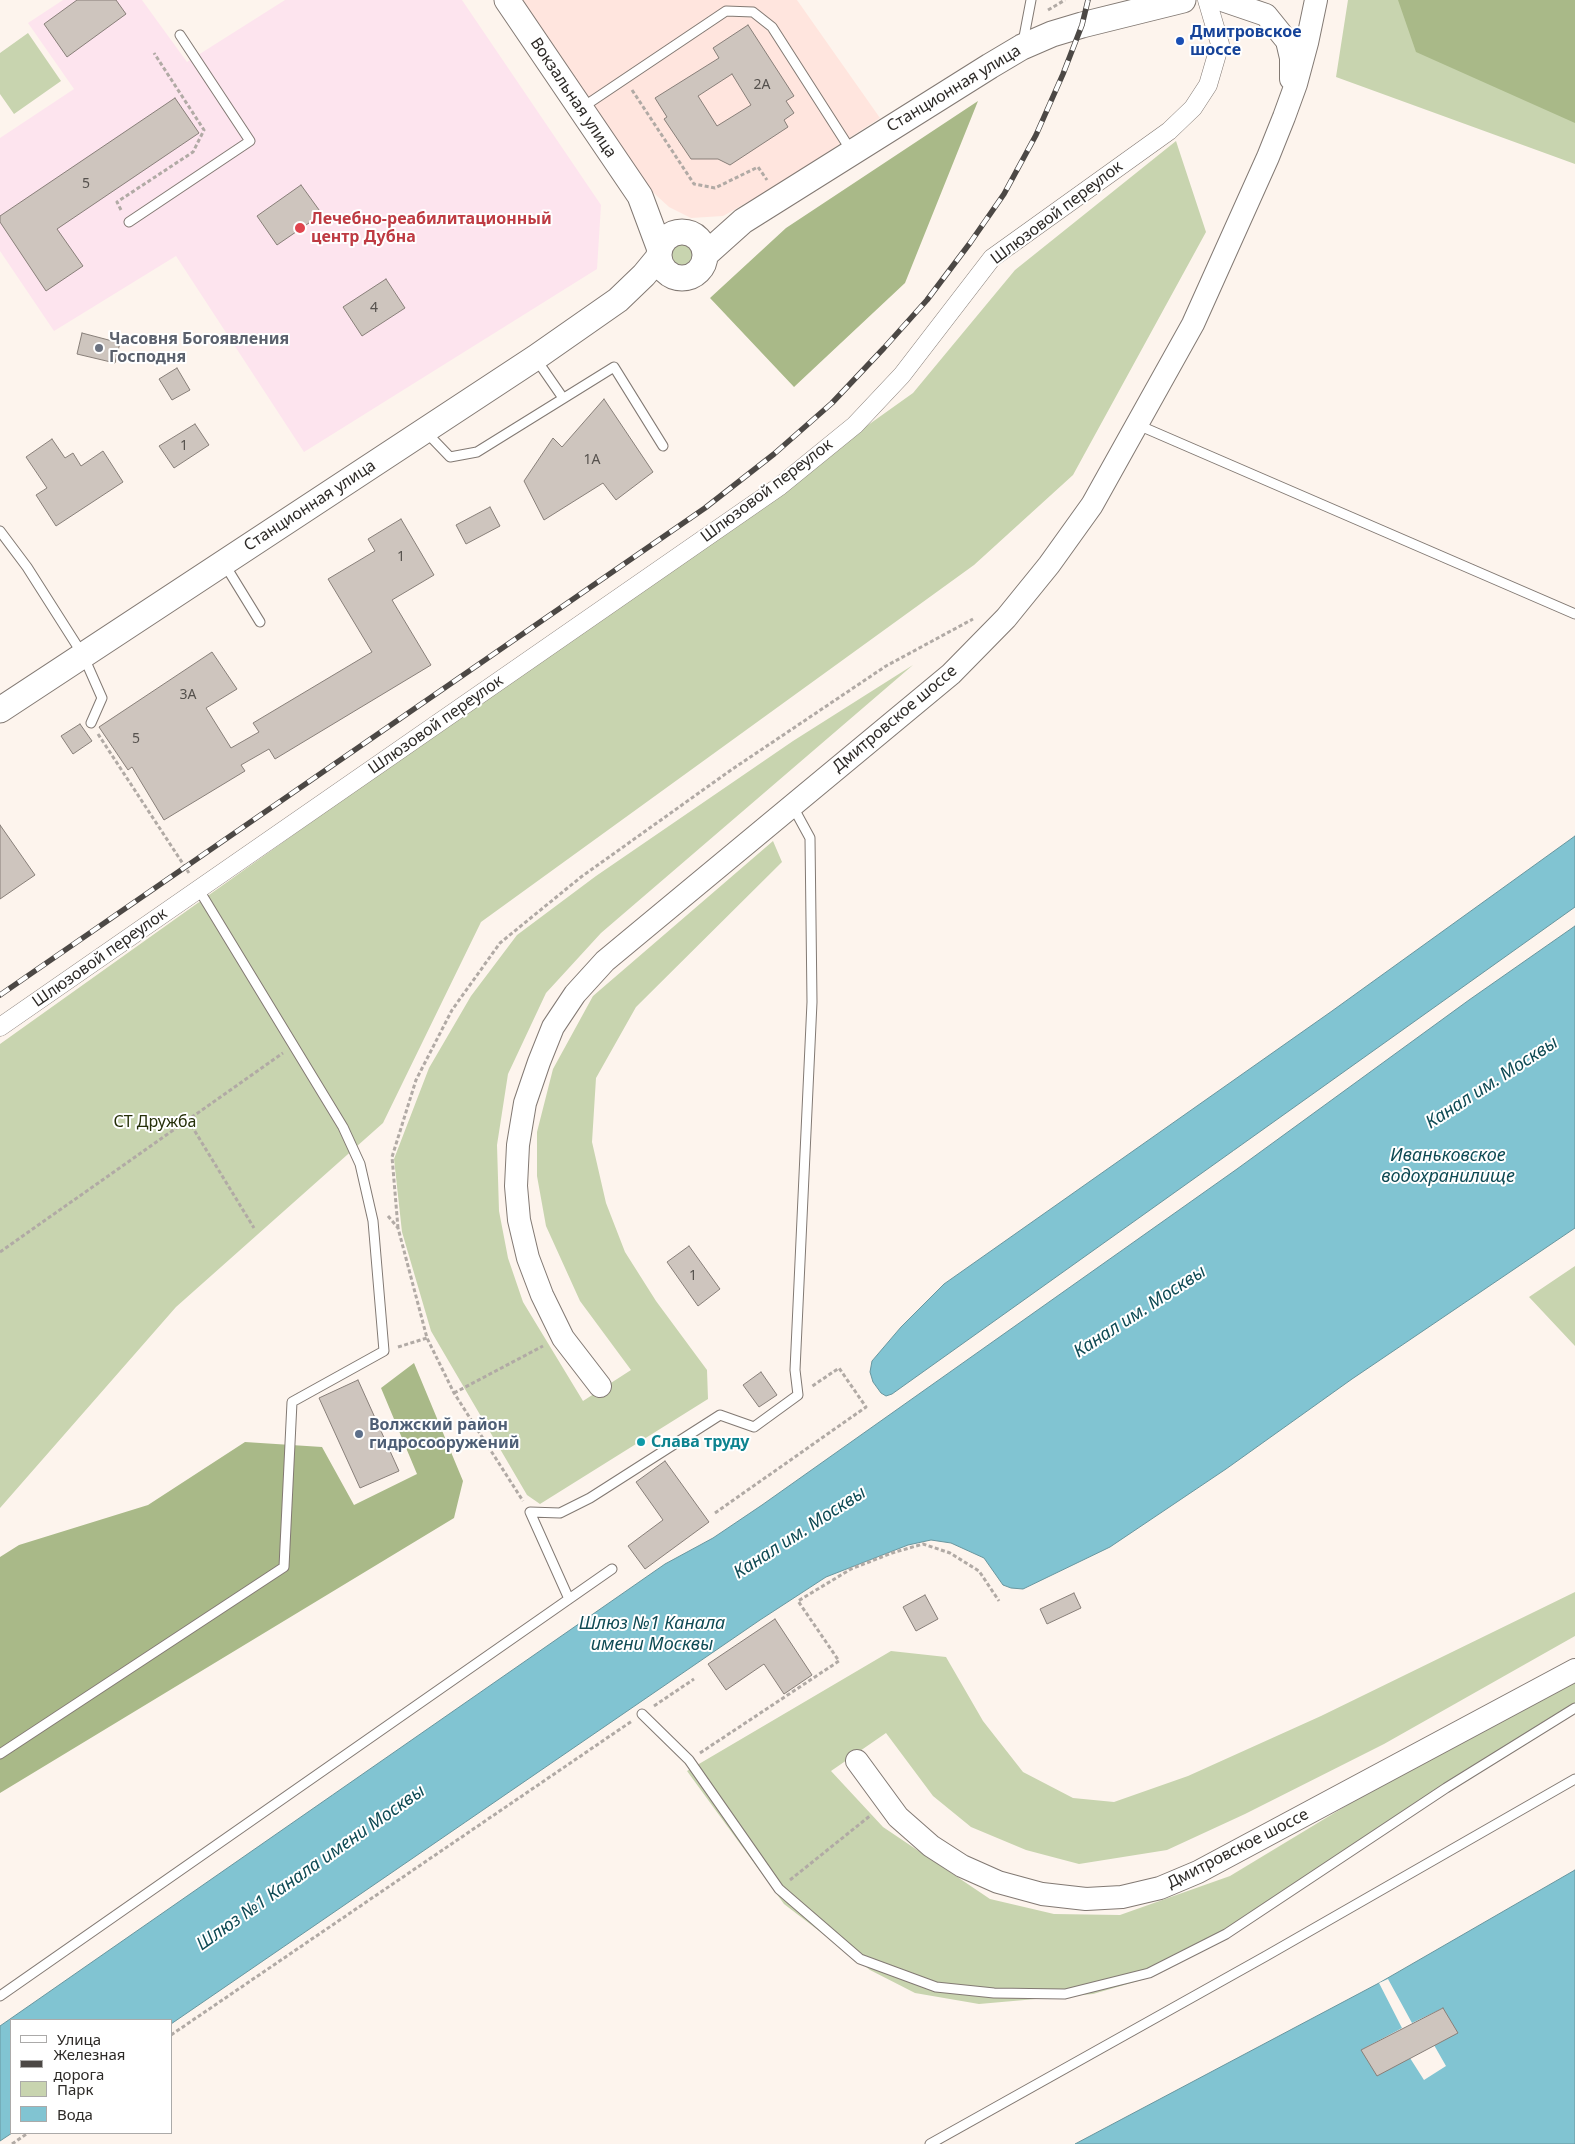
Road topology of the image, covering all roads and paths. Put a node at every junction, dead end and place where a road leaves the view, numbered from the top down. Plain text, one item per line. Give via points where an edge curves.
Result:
1 (507, 0) edge
2 (1031, 0) edge
3 (1183, 0) edge
4 (1207, 0) edge
5 (1222, 0) edge
6 (1316, 0) edge
7 (180, 35) dead end
8 (1022, 47) junction
9 (154, 53) dead end
10 (624, 79) junction
11 (1292, 95) junction
12 (581, 108) junction
13 (852, 152) junction
14 (776, 175) dead end
15 (640, 196) junction
16 (129, 222) joint
17 (694, 240) junction
18 (663, 260) junction
19 (535, 358) junction
20 (563, 398) junction
21 (1138, 425) junction
22 (424, 430) junction
23 (662, 446) dead end
24 (0, 531) edge
25 (224, 562) junction
26 (1575, 614) edge
27 (980, 615) dead end
28 (260, 622) dead end
29 (83, 655) junction
30 (0, 710) edge
31 (91, 723) joint
32 (792, 805) junction
33 (199, 890) junction
34 (0, 1027) edge
35 (294, 1046) junction
36 (188, 1120) junction
37 (387, 1214) dead end
38 (254, 1228) dead end
39 (398, 1228) junction
40 (0, 1252) edge
41 (426, 1338) junction
42 (551, 1342) dead end
43 (384, 1351) junction
44 (600, 1386) dead end
45 (454, 1393) junction
46 (798, 1395) junction
47 (530, 1512) junction
48 (715, 1513) dead end
49 (612, 1569) dead end
50 (568, 1599) junction
51 (999, 1601) dead end
52 (1575, 1670) edge
53 (694, 1679) dead end
54 (1575, 1708) edge
55 (642, 1714) junction
56 (0, 1754) edge
57 (689, 1760) junction
58 (857, 1761) dead end
59 (1575, 1779) edge
60 (875, 1812) dead end
61 (779, 1889) junction
62 (0, 1996) edge
63 (172, 2034) edge
64 (27, 2134) edge
65 (12, 2144) edge
66 (930, 2144) edge

1 - 12 main road, Вокзальная улица
2 - 8 lane
3 - 8 main road, Станционная улица via 1082,25
4 - 33 street, Шлюзовой переулок via 1220,44 1208,85 1194,108 1169,131 992,258 902,375 855,425 780,486
5 - 11 street via 1266,15 1287,41
6 - 11 street, Дмитровское шоссе via 1308,43
7 - 16 lane via 250,141
8 - 13 main road, Станционная улица
9 - 16 path via 204,130 193,152 117,202
10 - 12 lane
10 - 13 lane via 726,11 753,12 772,27
10 - 14 path via 694,184 714,188 758,167 767,181
11 - 21 street, Дмитровское шоссе via 1268,157 1193,324
12 - 15 main road, Вокзальная улица
13 - 17 main road, Станционная улица via 743,220
15 - 17 main road, Вокзальная улица
15 - 18 main road, Вокзальная улица
17 - 18 main road via 672,234 662,242
17 - 18 main road via 701,267 697,273 684,278
18 - 19 main road, Станционная улица via 618,300
19 - 20 lane
19 - 22 main road, Станционная улица
20 - 22 lane via 477,452 450,457
20 - 23 lane via 614,366
21 - 26 lane
21 - 32 street, Дмитровское шоссе via 1092,504 1006,618 951,674
22 - 25 main road, Станционная улица
24 - 29 lane
25 - 28 lane
25 - 29 main road, Станционная улица
27 - 39 path via 886,666 731,770 581,877 500,943 452,1010 416,1080 392,1158
29 - 30 main road, Станционная улица
29 - 31 lane via 102,698
31 - 33 path
32 - 44 street, Дмитровское шоссе via 605,961 575,994 553,1027 539,1062 526,1103 518,1145 516,1186 519,1220 528,1258 542,1295 563,1338
32 - 46 lane via 810,838 812,1002 795,1370
33 - 34 street, Шлюзовой переулок
33 - 35 lane
35 - 36 path
35 - 43 lane via 343,1127 360,1164 373,1221
36 - 38 path
36 - 40 path
37 - 39 path
39 - 41 path
41 - 43 path
41 - 45 path
42 - 45 path
43 - 56 lane via 292,1402 284,1567
45 - 47 path
46 - 47 lane via 754,1427 720,1415 590,1498 560,1513
46 - 48 path via 840,1368 866,1408
47 - 50 lane
49 - 50 lane
50 - 62 lane
51 - 57 path via 979,1571 950,1553 923,1544 851,1569 798,1601 839,1661
52 - 58 street, Дмитровское шоссе via 1198,1872 1160,1888 1122,1897 1086,1899 1042,1894 998,1882 962,1866 931,1846 898,1817
53 - 55 path
54 - 61 lane via 1421,1804 1226,1934 1149,1973 1065,1994 936,1988 860,1959
55 - 57 lane
55 - 63 path
57 - 61 lane
59 - 66 lane
60 - 61 path
64 - 65 path

